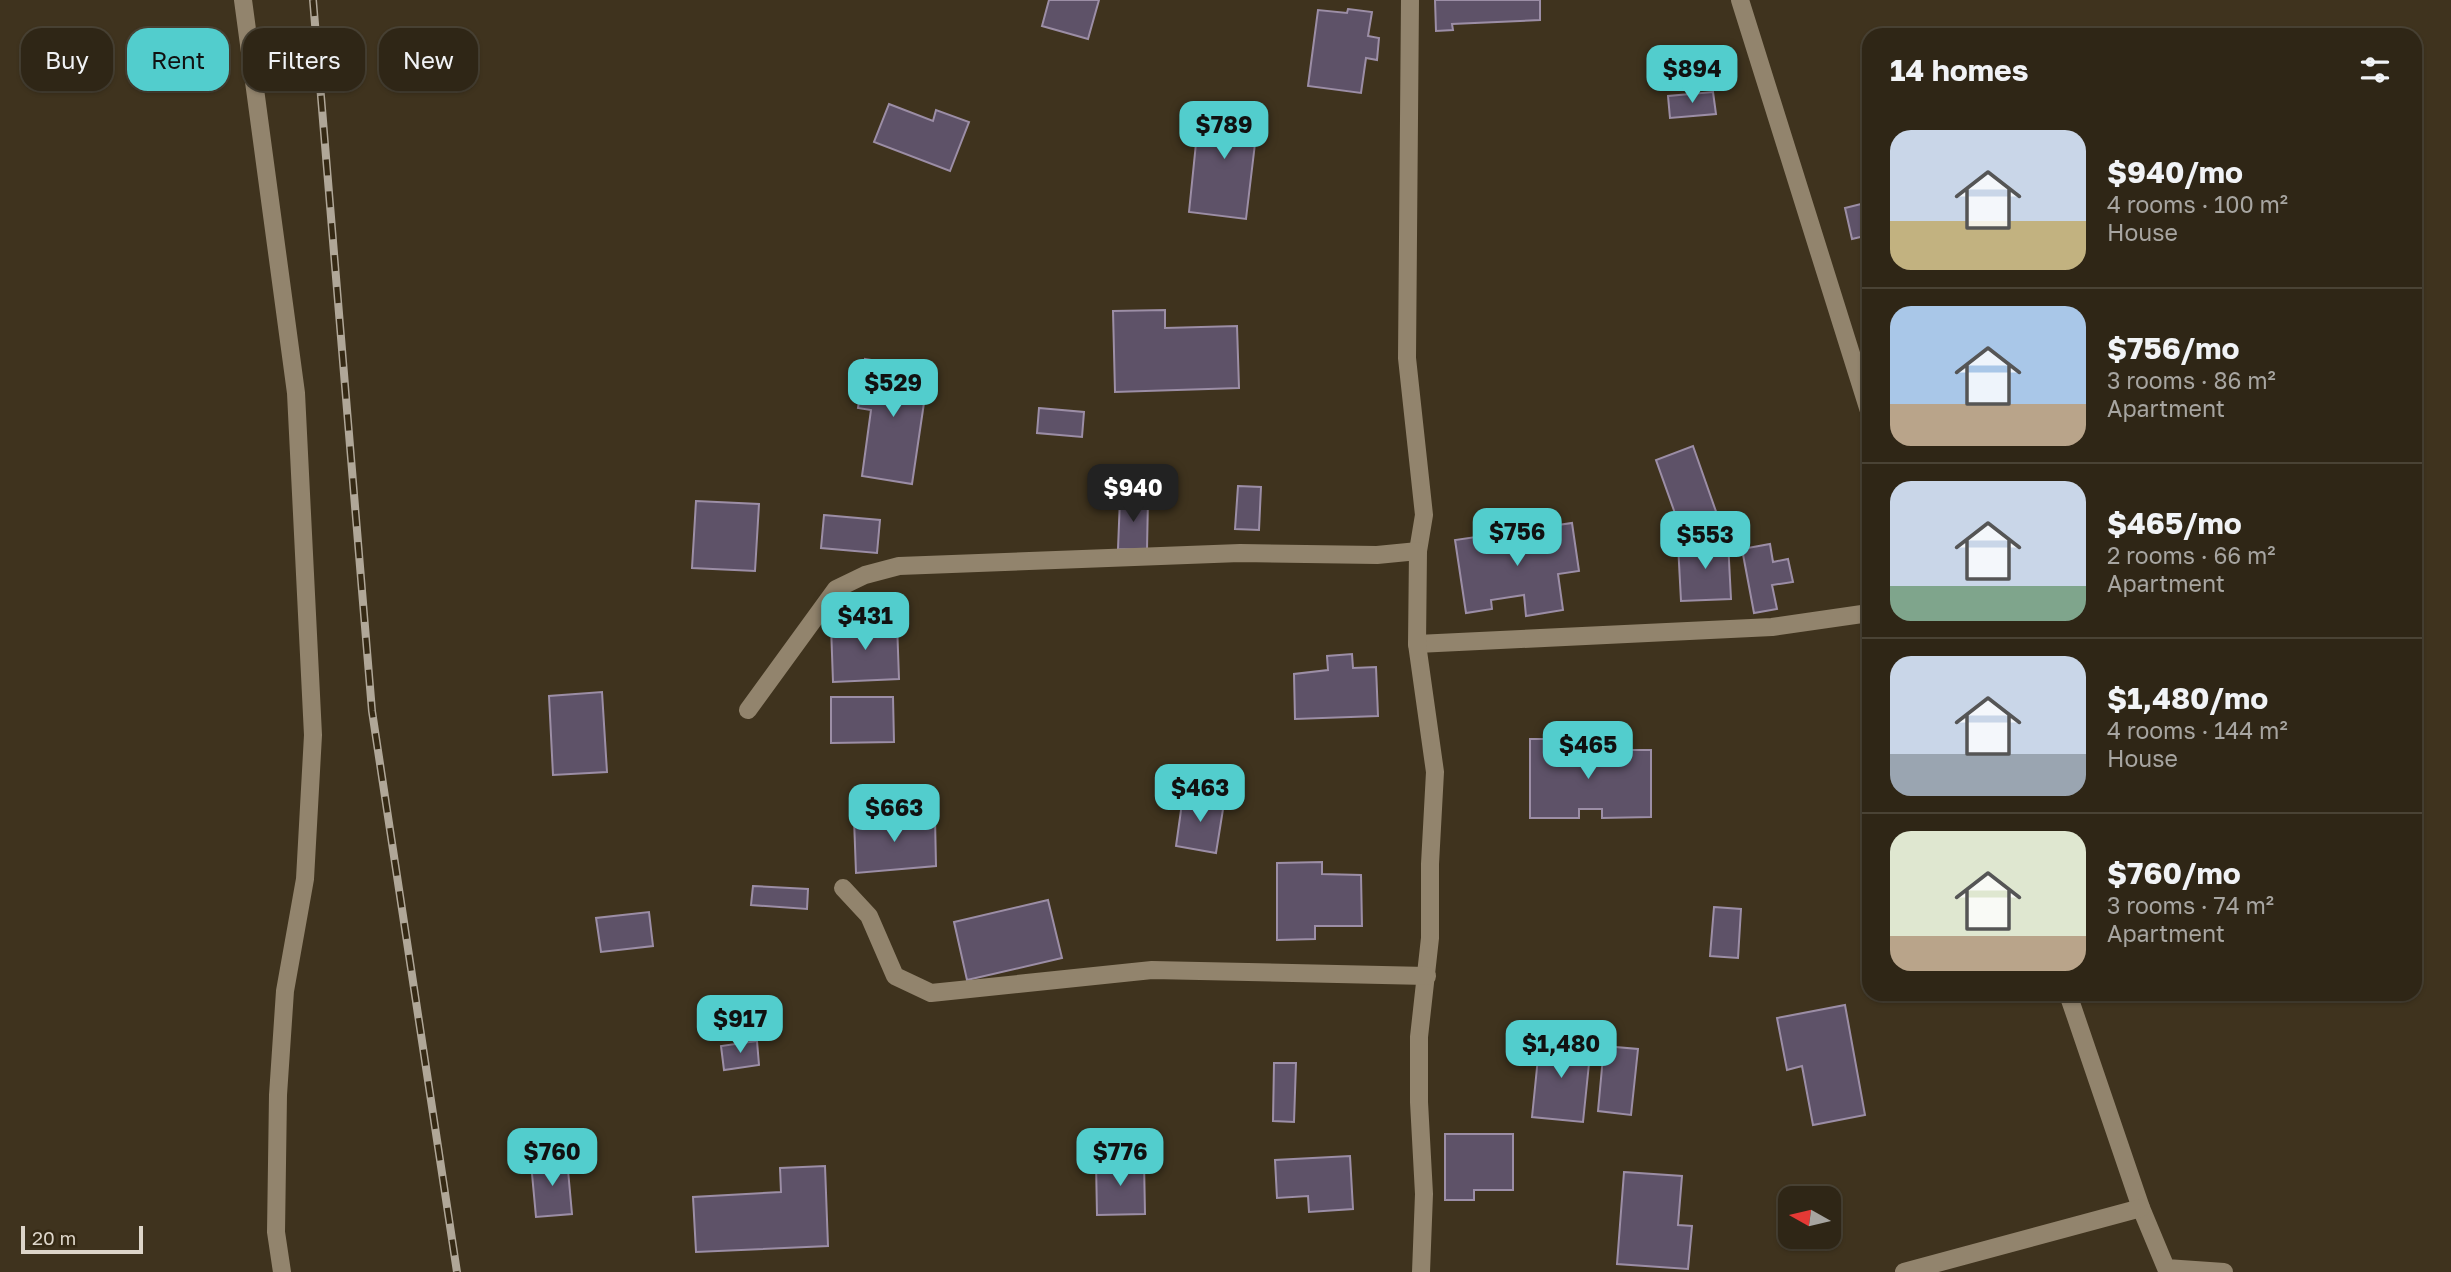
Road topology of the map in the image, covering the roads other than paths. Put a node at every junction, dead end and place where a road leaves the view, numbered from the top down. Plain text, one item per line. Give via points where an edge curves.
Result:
1 (243, 0) edge
2 (1409, 0) edge
3 (1740, 0) edge
4 (1862, 389) edge
5 (1418, 551) junction
6 (1862, 614) edge
7 (1418, 644) junction
8 (748, 710) dead end
9 (843, 888) dead end
10 (1427, 976) junction
11 (2070, 1001) edge
12 (2141, 1208) junction
13 (2166, 1270) edge
14 (282, 1272) edge
15 (1421, 1272) edge
16 (1905, 1272) edge
17 (2224, 1272) edge

1 - 14 street via 296,393 313,734 305,879 285,991 278,1095 276,1232
2 - 5 street via 1407,358 1424,515
3 - 4 street
5 - 7 street
5 - 8 street via 899,566 836,589
6 - 7 street via 1772,627
7 - 10 street via 1436,772
9 - 10 street via 869,916 895,976 931,993 1152,970
10 - 15 street via 1419,1037 1424,1194
11 - 12 street
12 - 13 street
12 - 16 street
13 - 17 street

